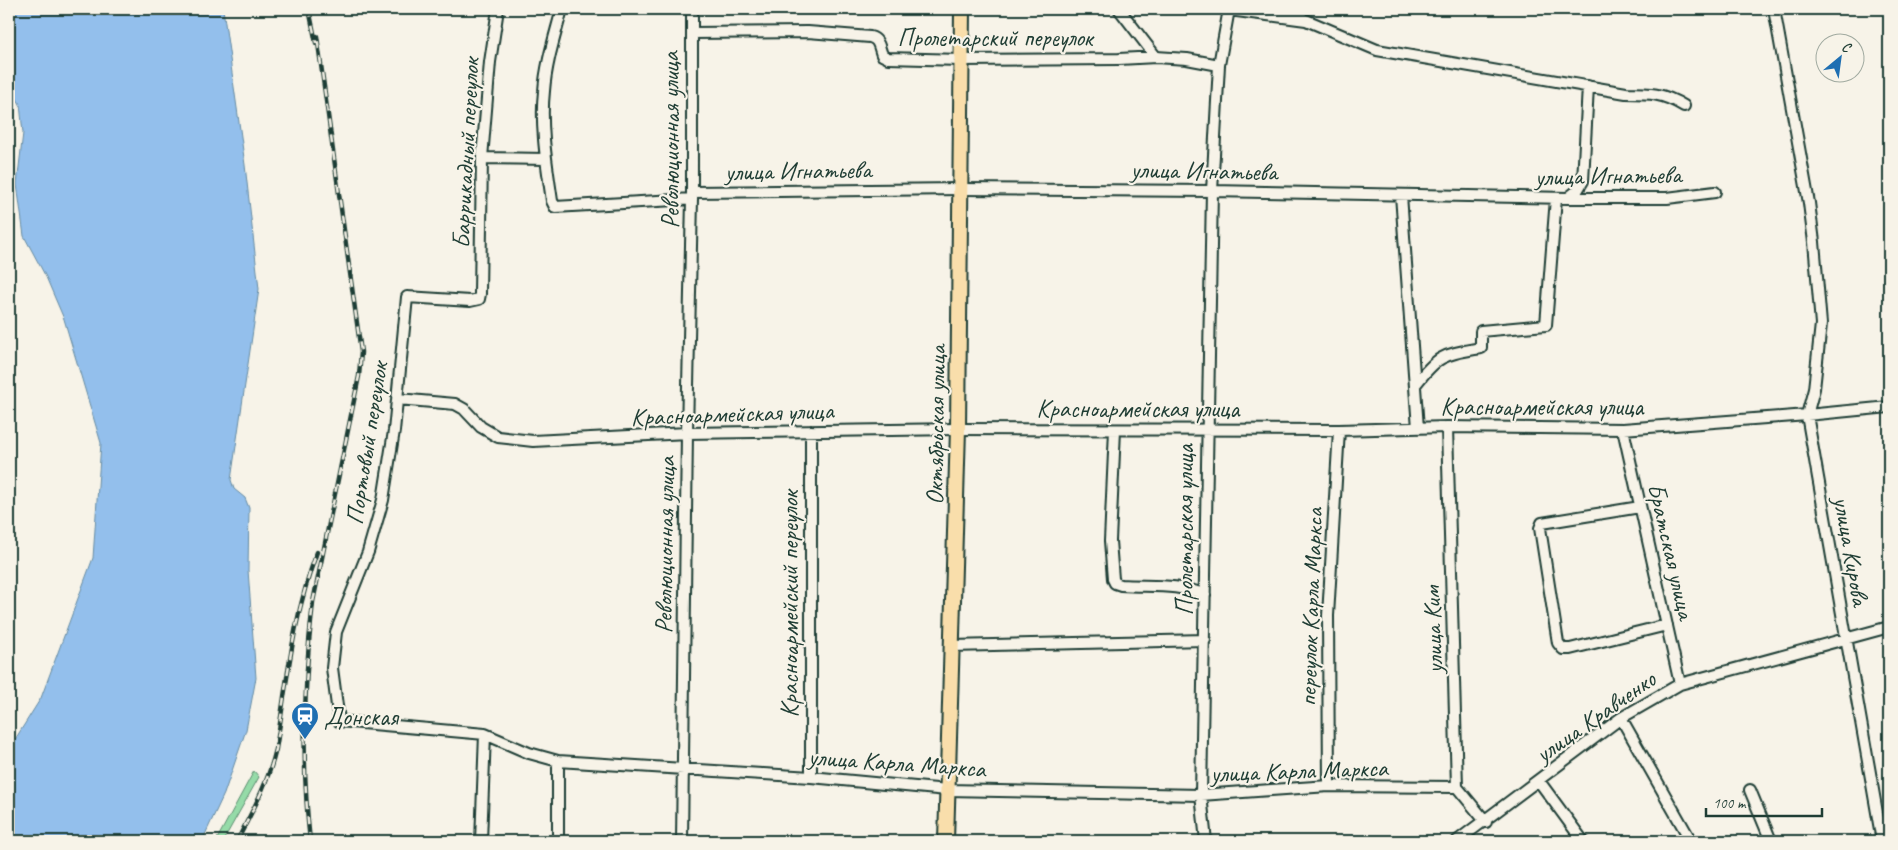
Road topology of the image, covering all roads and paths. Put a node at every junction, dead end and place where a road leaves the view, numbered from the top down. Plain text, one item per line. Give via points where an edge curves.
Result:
1 (498, 9) edge
2 (562, 9) edge
3 (692, 9) edge
4 (962, 9) edge
5 (1119, 9) edge
6 (1229, 9) edge
7 (1286, 9) edge
8 (1774, 9) edge
9 (1314, 22) junction
10 (692, 33) junction
11 (1156, 56) junction
12 (961, 60) junction
13 (1219, 66) junction
14 (1588, 86) junction
15 (1684, 106) dead end
16 (482, 158) junction
17 (546, 159) junction
18 (961, 189) junction
19 (1212, 191) junction
20 (1715, 192) dead end
21 (1402, 195) junction
22 (692, 196) junction
23 (1556, 198) junction
24 (1568, 198) junction
25 (479, 300) joint
26 (1415, 385) junction
27 (398, 398) junction
28 (1889, 408) edge
29 (1807, 415) junction
30 (1447, 427) junction
31 (1418, 428) junction
32 (1623, 428) junction
33 (958, 429) junction
34 (1115, 430) junction
35 (1206, 430) junction
36 (1340, 430) junction
37 (810, 431) junction
38 (687, 433) junction
39 (1640, 507) junction
40 (1205, 595) junction
41 (1667, 625) junction
42 (1889, 628) edge
43 (1845, 638) junction
44 (1205, 640) junction
45 (952, 646) junction
46 (1680, 684) junction
47 (1621, 718) junction
48 (339, 721) joint
49 (485, 734) junction
50 (558, 761) junction
51 (683, 768) junction
52 (811, 777) junction
53 (1539, 781) junction
54 (1329, 786) junction
55 (1457, 787) junction
56 (947, 790) junction
57 (1750, 790) dead end
58 (1201, 795) junction
59 (1486, 822) junction
60 (481, 841) edge
61 (558, 841) edge
62 (682, 841) edge
63 (946, 841) edge
64 (1206, 841) edge
65 (1457, 841) edge
66 (1583, 841) edge
67 (1691, 841) edge
68 (1771, 841) edge
69 (1882, 841) edge

1 - 16 street, Баррикадный переулок
2 - 17 street via 543,93
3 - 10 street, Революционная улица
4 - 12 main road, Октябрьская улица
5 - 11 street
6 - 9 street
6 - 13 street, Пролетарская улица
7 - 9 street
8 - 29 street via 1814,242 1820,324 1814,389
9 - 14 street via 1376,50
10 - 12 street, Пролетарский переулок via 808,32 870,37 878,41 882,55 888,58
10 - 22 street, Революционная улица
11 - 12 street, Пролетарский переулок
11 - 13 street, Пролетарский переулок
12 - 18 main road, Октябрьская улица
13 - 19 street, Пролетарская улица
14 - 15 street via 1626,93 1658,94
14 - 24 street via 1583,181
16 - 17 street
16 - 25 street, Баррикадный переулок
17 - 22 street, улица Игнатьева via 555,207
18 - 19 street, улица Игнатьева
18 - 22 street, улица Игнатьева
18 - 33 main road, Октябрьская улица
19 - 21 street, улица Игнатьева
19 - 35 street, Пролетарская улица
20 - 24 street, улица Игнатьева via 1668,198
21 - 23 street, улица Игнатьева
21 - 26 street
22 - 38 street, Революционная улица
23 - 24 street, улица Игнатьева
23 - 26 street via 1546,325 1481,331 1481,348 1446,355 1430,366
25 - 27 street, Портовый переулок via 407,297
26 - 31 street
27 - 38 street, Красноармейская улица via 455,404 498,437 533,441
27 - 48 street, Портовый переулок via 376,528 336,632 332,668
28 - 29 street, Красноармейская улица
29 - 32 street, Красноармейская улица
29 - 43 street, улица Кирова
30 - 31 street, Красноармейская улица
30 - 32 street, Красноармейская улица
30 - 55 street, улица Ким
31 - 36 street, Красноармейская улица
32 - 39 street, Братская улица
33 - 34 street, Красноармейская улица
33 - 37 street, Красноармейская улица
33 - 45 main road, Октябрьская улица
34 - 35 street, Красноармейская улица
34 - 40 street via 1110,541 1112,579 1121,584 1192,589
35 - 36 street, Красноармейская улица
35 - 40 street, Пролетарская улица
36 - 54 street, переулок Карла Маркса via 1328,616
37 - 38 street, Красноармейская улица
37 - 52 street, Красноармейский переулок
38 - 51 street, Революционная улица
39 - 41 street, Братская улица
39 - 41 street via 1542,523 1540,528 1558,643 1563,649 1570,649
40 - 44 street, Пролетарская улица
41 - 46 street, Братская улица
42 - 43 street, улица Кравченко
43 - 46 street, улица Кравченко
43 - 69 street, улица Кирова
44 - 45 street
44 - 58 street, Пролетарская улица
45 - 56 main road, Октябрьская улица
46 - 47 street, улица Кравченко
47 - 53 street, улица Кравченко
47 - 67 street
48 - 49 street, улица Карла Маркса
49 - 50 street, улица Карла Маркса via 529,753
49 - 60 street
50 - 51 street, улица Карла Маркса
50 - 61 street
51 - 52 street, улица Карла Маркса
51 - 62 street, Революционная улица
52 - 56 street, улица Карла Маркса
53 - 59 street, улица Кравченко
53 - 66 street
54 - 55 street, улица Карла Маркса
54 - 58 street, улица Карла Маркса
55 - 59 street
56 - 58 street, улица Карла Маркса
56 - 63 main road, Октябрьская улица
57 - 68 street
58 - 64 street, Пролетарская улица
59 - 65 street, улица Кравченко

